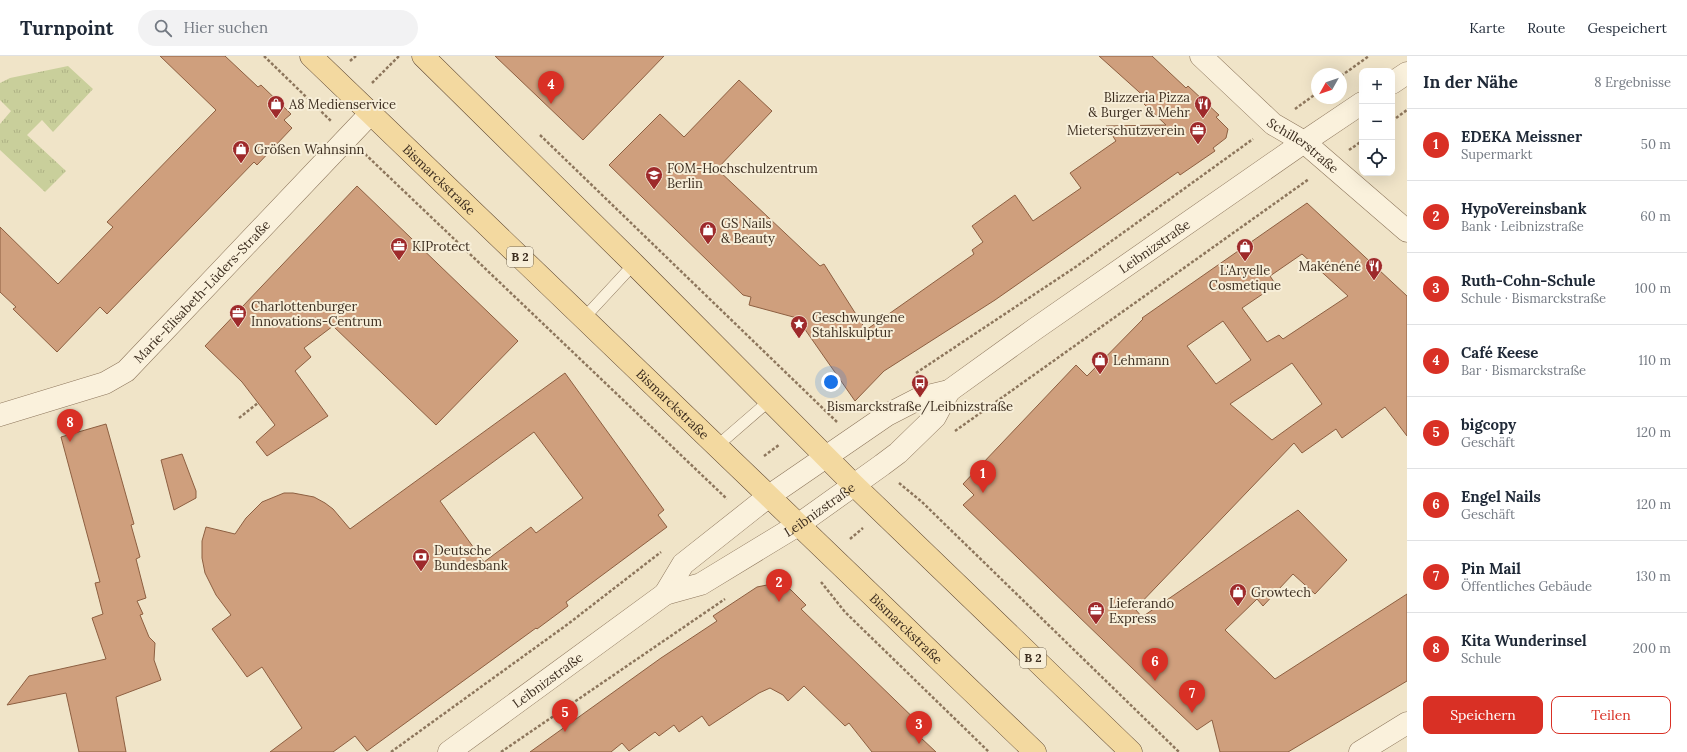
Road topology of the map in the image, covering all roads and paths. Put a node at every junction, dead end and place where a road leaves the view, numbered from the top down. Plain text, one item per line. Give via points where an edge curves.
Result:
1 (264, 56) edge
2 (311, 56) edge
3 (398, 56) edge
4 (423, 56) edge
5 (1202, 56) edge
6 (1369, 56) edge
7 (1347, 72) edge
8 (1407, 73) edge
9 (1395, 81) edge
10 (1311, 97) edge
11 (311, 101) dead end
12 (1361, 104) edge
13 (363, 107) junction
14 (1407, 110) edge
15 (1395, 119) edge
16 (1273, 124) junction
17 (535, 130) dead end
18 (1304, 142) junction
19 (373, 162) dead end
20 (1330, 163) junction
21 (1407, 231) edge
22 (634, 264) junction
23 (584, 318) junction
24 (915, 374) dead end
25 (948, 391) junction
26 (769, 401) junction
27 (258, 403) dead end
28 (819, 404) dead end
29 (0, 415) edge
30 (240, 418) dead end
31 (950, 435) dead end
32 (779, 445) dead end
33 (718, 446) junction
34 (764, 456) dead end
35 (826, 456) junction
36 (709, 482) dead end
37 (854, 485) junction
38 (769, 496) junction
39 (922, 502) dead end
40 (798, 525) junction
41 (863, 528) dead end
42 (850, 539) dead end
43 (664, 550) dead end
44 (820, 580) dead end
45 (665, 594) junction
46 (726, 599) dead end
47 (1407, 723) edge
48 (391, 752) edge
49 (449, 752) edge
50 (501, 752) edge
51 (989, 752) edge
52 (1035, 752) edge
53 (1131, 752) edge
54 (1179, 752) edge
55 (1360, 752) edge

1 - 11 path
2 - 13 main road, Bismarckstraße / B 2
3 - 13 path
4 - 22 main road, B 2
5 - 16 street, Schillerstraße
6 - 7 path
8 - 9 street
10 - 16 path
12 - 18 street, Leibnizstraße
13 - 23 main road, Bismarckstraße / B 2
13 - 29 street, Marie-Elisabeth-Lüders-Straße via 126,371 105,383
14 - 15 path
16 - 18 street, Schillerstraße
16 - 24 path via 1076,266
17 - 28 path
18 - 20 street, Schillerstraße
18 - 25 street, Leibnizstraße
19 - 36 path
20 - 21 street, Schillerstraße
20 - 31 path
22 - 23 lane
22 - 26 main road, B 2
23 - 33 main road, Bismarckstraße / B 2
25 - 35 street, Leibnizstraße via 920,398 887,415
25 - 37 street, Leibnizstraße via 930,423 898,453
26 - 33 lane
26 - 35 main road, B 2
27 - 30 path
32 - 34 path
33 - 38 main road, Bismarckstraße / B 2
35 - 37 main road, B 2
35 - 38 street, Leibnizstraße
37 - 40 street, Leibnizstraße
37 - 53 main road, B 2
38 - 40 main road, Bismarckstraße / B 2
38 - 45 street, Leibnizstraße via 683,564
39 - 54 path
40 - 45 street, Leibnizstraße via 701,584
40 - 52 main road, Bismarckstraße / B 2
41 - 42 path
43 - 48 path via 568,624
44 - 51 path via 845,612
45 - 49 street, Leibnizstraße
46 - 50 path
47 - 55 street

